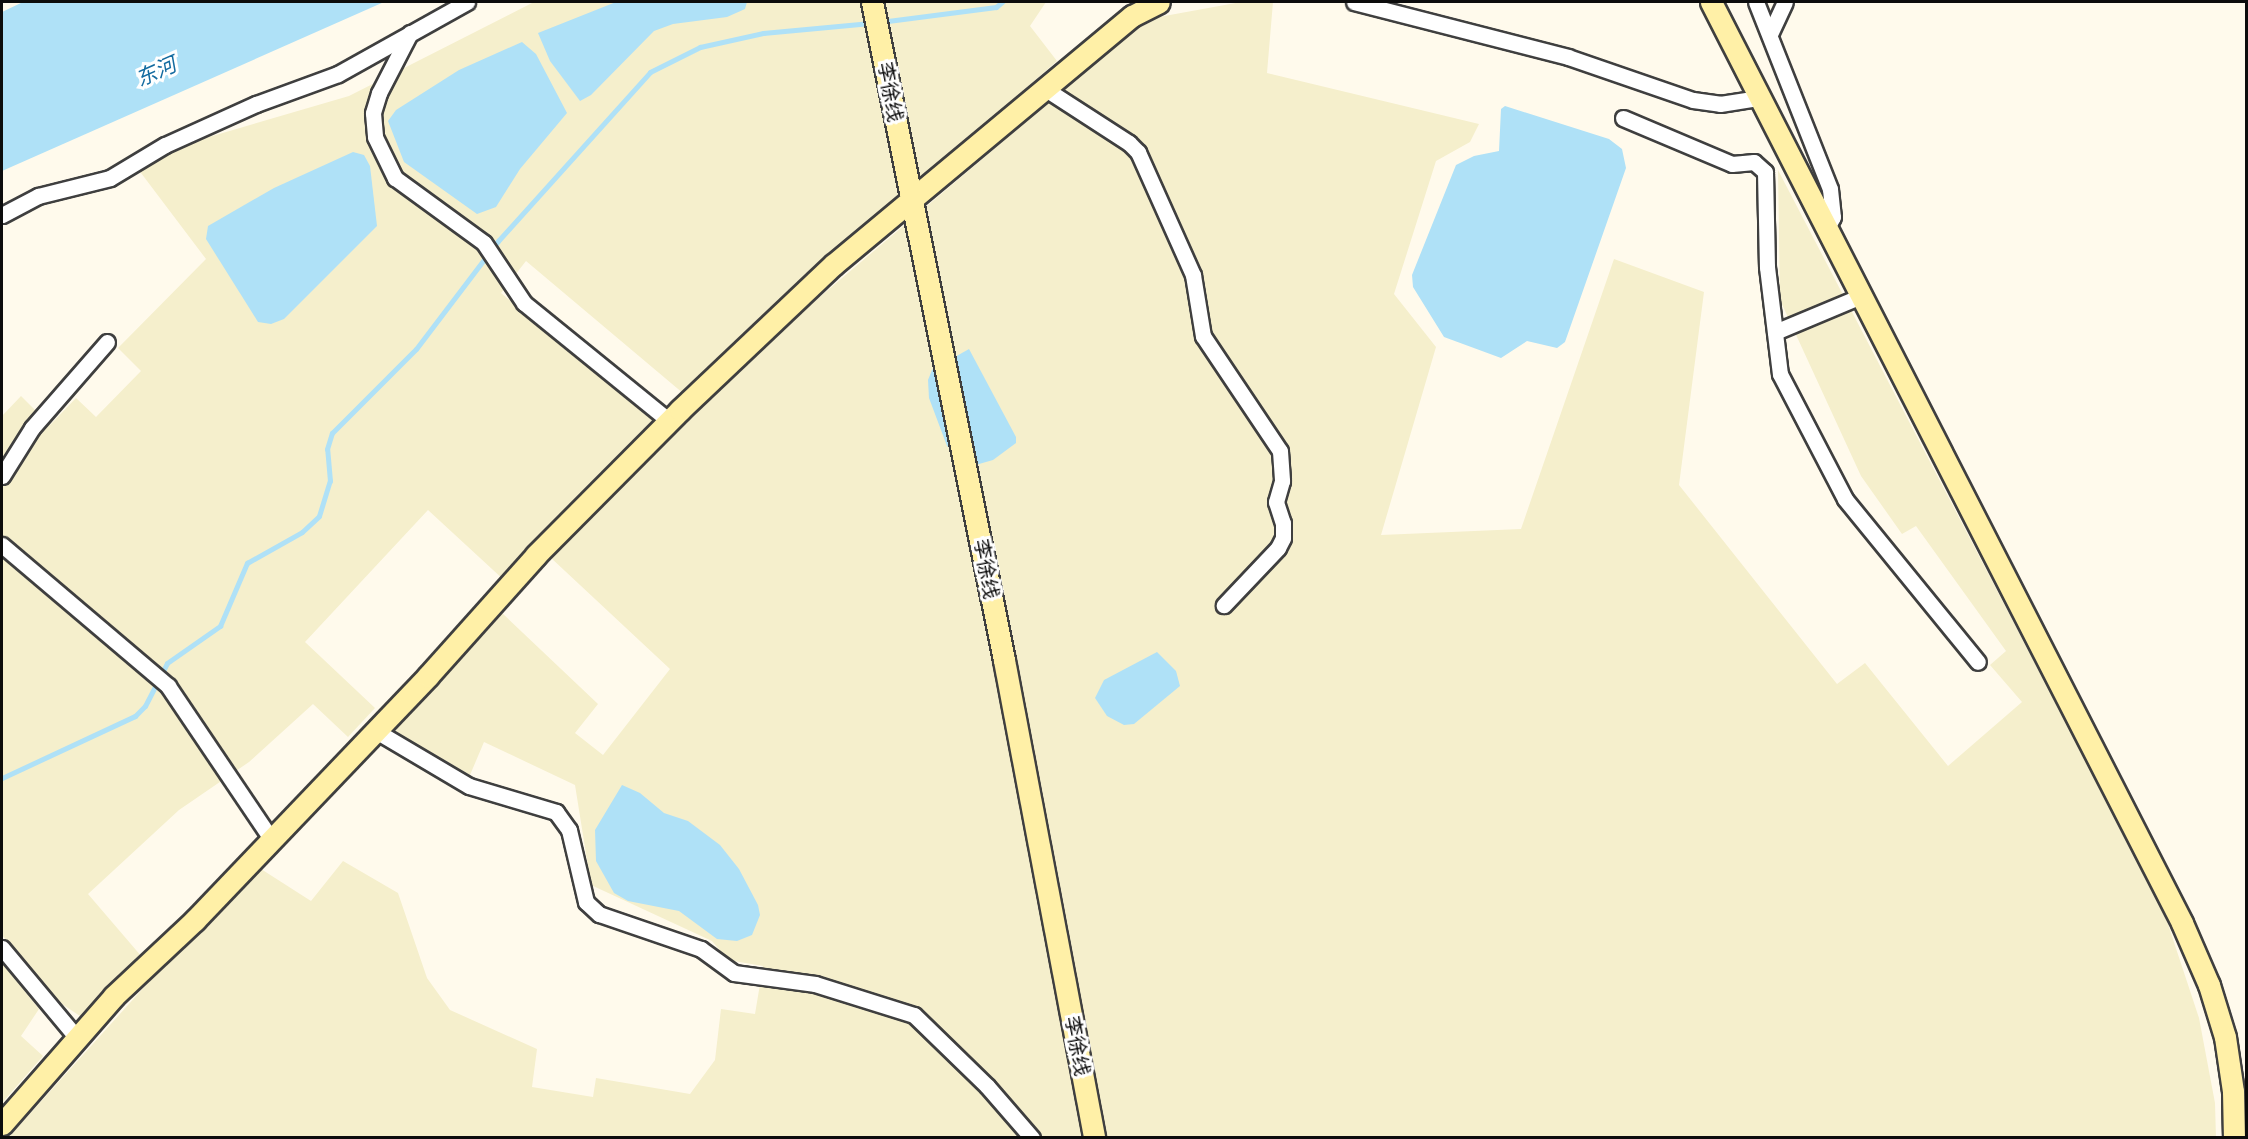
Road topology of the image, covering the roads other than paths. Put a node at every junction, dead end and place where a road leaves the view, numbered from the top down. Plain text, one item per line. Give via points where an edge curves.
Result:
1 (466, 2) edge
2 (872, 2) edge
3 (1159, 2) edge
4 (1354, 2) edge
5 (1712, 2) edge
6 (1755, 2) edge
7 (1785, 2) edge
8 (410, 33) junction
9 (1770, 34) junction
10 (1044, 88) junction
11 (1758, 98) junction
12 (1623, 118) dead end
13 (2, 215) edge
14 (1826, 229) junction
15 (1862, 297) junction
16 (1775, 332) junction
17 (107, 342) dead end
18 (669, 421) junction
19 (2, 476) edge
20 (2, 545) edge
21 (1224, 605) dead end
22 (1978, 662) dead end
23 (376, 731) junction
24 (272, 840) junction
25 (2, 948) edge
26 (77, 1038) junction
27 (2, 1124) edge
28 (1032, 1137) edge
29 (1094, 1137) edge
30 (2234, 1137) edge

1 - 8 street
2 - 29 main road, 李徐线 via 1004,660
3 - 10 main road via 1132,16
4 - 11 street via 1568,57 1693,100 1720,104
5 - 11 main road
6 - 9 street
7 - 9 street
8 - 13 street via 338,74 256,104 175,141 110,178 38,196
8 - 18 street via 375,103 379,148 395,178 484,243 524,303
9 - 14 street via 1830,189 1833,218
10 - 18 main road via 833,265
10 - 21 street via 1138,152 1193,275 1203,336 1280,451 1282,481 1276,502 1283,538
11 - 14 main road
12 - 16 street via 1732,164 1754,162 1765,172 1767,267
14 - 15 main road
15 - 16 street
15 - 30 main road via 2182,923 2209,985 2225,1037 2233,1091
16 - 22 street via 1780,374 1845,499
17 - 19 street via 32,428
18 - 23 main road via 536,555
20 - 24 street via 178,698
23 - 24 main road
23 - 28 street via 469,786 556,812 569,830 586,902 599,914 701,949 734,974 815,984 914,1015 987,1086
24 - 26 main road
25 - 26 street
26 - 27 main road

